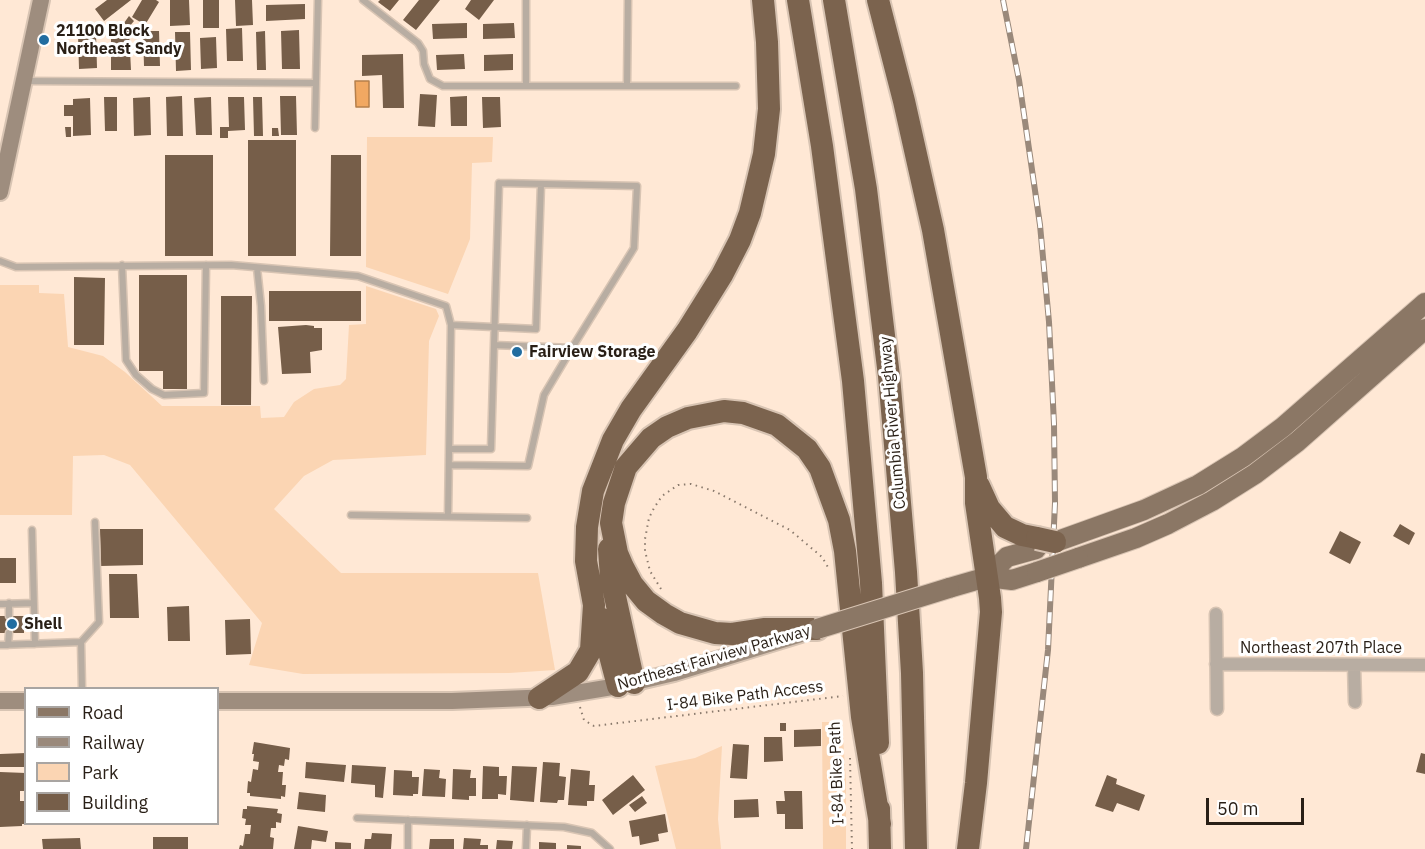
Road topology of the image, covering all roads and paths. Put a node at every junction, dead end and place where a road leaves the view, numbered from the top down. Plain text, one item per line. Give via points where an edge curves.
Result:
1 (41, 0) edge
2 (318, 0) edge
3 (363, 0) edge
4 (526, 0) edge
5 (628, 0) edge
6 (763, 0) edge
7 (798, 0) edge
8 (834, 0) edge
9 (878, 0) edge
10 (24, 81) junction
11 (316, 82) junction
12 (526, 85) junction
13 (627, 85) junction
14 (736, 86) dead end
15 (315, 128) dead end
16 (541, 184) junction
17 (0, 192) edge
18 (0, 261) edge
19 (122, 265) junction
20 (206, 265) junction
21 (257, 268) junction
22 (1425, 303) edge
23 (451, 325) junction
24 (494, 328) junction
25 (1425, 329) edge
26 (494, 345) junction
27 (572, 348) junction
28 (264, 381) dead end
29 (449, 449) junction
30 (449, 465) junction
31 (976, 477) junction
32 (351, 515) dead end
33 (448, 516) junction
34 (527, 518) dead end
35 (95, 522) dead end
36 (611, 523) junction
37 (32, 530) dead end
38 (1043, 543) junction
39 (830, 571) dead end
40 (987, 577) junction
41 (666, 594) dead end
42 (9, 603) junction
43 (34, 603) junction
44 (0, 604) edge
45 (594, 605) junction
46 (1216, 614) dead end
47 (9, 616) dead end
48 (817, 629) junction
49 (9, 633) dead end
50 (81, 642) junction
51 (35, 644) junction
52 (0, 645) edge
53 (8, 645) junction
54 (1216, 664) junction
55 (1354, 665) junction
56 (1425, 665) edge
57 (626, 685) junction
58 (82, 687) edge
59 (576, 694) junction
60 (846, 695) dead end
61 (539, 698) junction
62 (0, 701) edge
63 (24, 701) edge
64 (219, 701) edge
65 (1355, 702) dead end
66 (1217, 709) dead end
67 (850, 758) dead end
68 (357, 818) dead end
69 (408, 820) junction
70 (880, 824) junction
71 (527, 825) junction
72 (408, 849) edge
73 (526, 849) edge
74 (609, 849) edge
75 (852, 849) edge
76 (880, 849) edge
77 (916, 849) edge
78 (968, 849) edge

1 - 10 main road
2 - 11 lane
3 - 12 lane via 418,43 430,79 443,86
4 - 12 lane
5 - 13 lane
6 - 45 highway via 769,109 757,192 722,275 631,409 600,470 586,538
7 - 70 highway via 853,381 871,583
8 - 77 highway, Columbia River Highway via 866,189 889,376 912,673
9 - 31 highway via 933,230
10 - 11 lane
10 - 17 main road
11 - 15 lane
12 - 13 lane
13 - 14 lane
16 - 24 lane via 536,329
16 - 24 lane via 499,183
16 - 27 lane via 637,186 634,248
18 - 19 lane via 16,267
19 - 20 lane
19 - 20 lane via 126,360 136,375 164,395 204,393
20 - 21 lane
21 - 23 lane via 358,276 447,306
21 - 28 lane
22 - 38 main road, Northeast Fairview Parkway via 1243,457 1198,485 1144,510
23 - 24 lane
23 - 29 lane
24 - 26 lane
25 - 40 main road, Northeast Fairview Parkway, bridge via 1298,442 1212,501 1136,538 1037,572 1012,580
26 - 27 lane
26 - 29 lane via 491,449
27 - 30 lane via 544,394 528,466
29 - 30 lane
30 - 33 lane
31 - 38 highway via 999,520 1011,530
31 - 40 highway
32 - 33 lane
33 - 34 lane
35 - 50 lane via 99,622
36 - 48 highway via 617,553 632,584 646,601 681,623 732,634 765,629
36 - 57 highway via 608,558
36 - 70 highway via 626,467 651,438 687,418 724,411 762,418 777,424 807,449 820,468 839,520 862,717
37 - 43 lane
38 - 40 main road, Northeast Fairview Parkway via 1007,557
39 - 41 path via 822,557 790,530 714,491 691,484 678,486 662,496 649,518 645,552 650,571
40 - 48 main road, Northeast Fairview Parkway, bridge
40 - 78 highway via 991,612
42 - 43 lane
42 - 44 lane
42 - 47 lane
43 - 51 lane
45 - 57 highway
45 - 61 highway via 593,638 586,661 570,678
46 - 54 street
48 - 57 main road, Northeast Fairview Parkway
49 - 53 lane
50 - 51 lane
50 - 58 lane
51 - 53 lane
52 - 53 lane
54 - 55 street, Northeast 207th Place
54 - 66 street
55 - 56 street, Northeast 207th Place
55 - 65 street
57 - 59 main road, Northeast Fairview Parkway
59 - 60 path, I-84 Bike Path Access via 584,720 594,726
59 - 61 main road, Northeast Fairview Parkway
61 - 64 main road, Northeast Fairview Parkway
62 - 63 main road
67 - 75 path, I-84 Bike Path
68 - 69 lane
69 - 71 lane
69 - 72 lane
70 - 76 highway
71 - 73 lane
71 - 74 lane via 592,833

